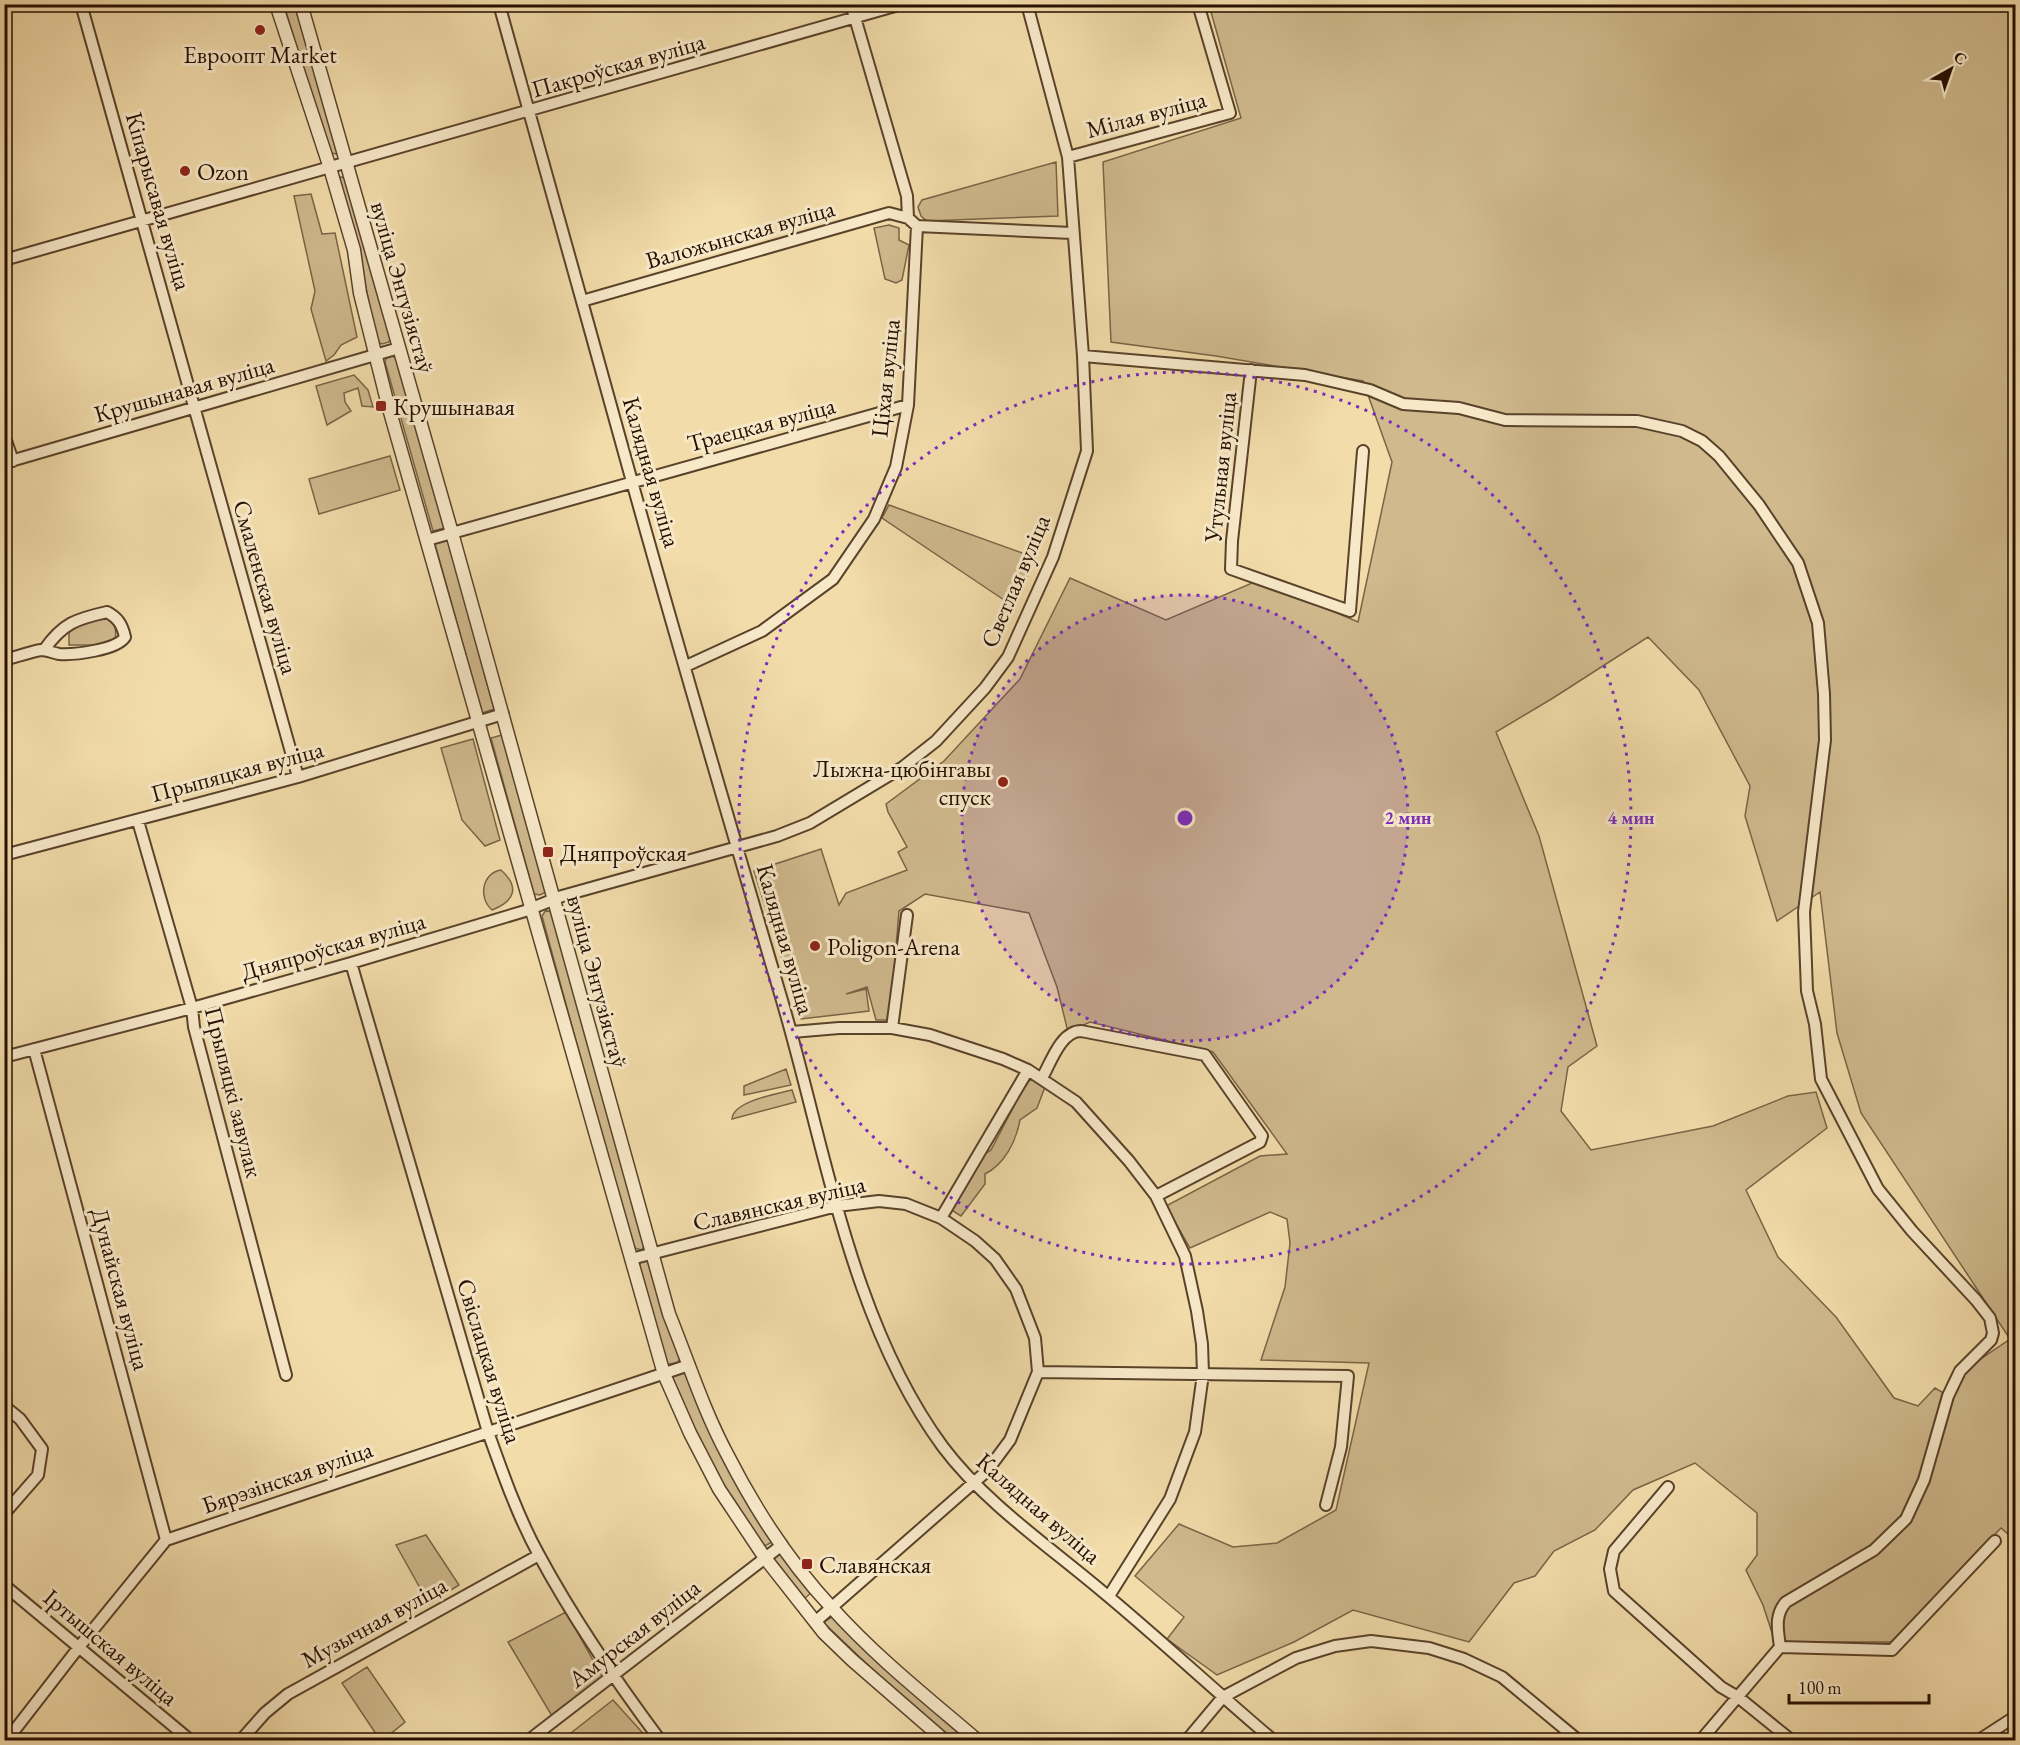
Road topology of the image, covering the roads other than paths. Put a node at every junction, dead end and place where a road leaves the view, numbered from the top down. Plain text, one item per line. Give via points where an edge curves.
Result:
1 (81, 4) edge
2 (276, 4) edge
3 (301, 4) edge
4 (500, 4) edge
5 (851, 4) edge
6 (902, 4) edge
7 (1027, 4) edge
8 (1198, 4) edge
9 (855, 18) junction
10 (530, 112) junction
11 (1068, 157) junction
12 (346, 164) junction
13 (330, 168) junction
14 (908, 218) junction
15 (142, 220) junction
16 (917, 226) junction
17 (1072, 233) junction
18 (4, 260) edge
19 (582, 301) junction
20 (399, 348) junction
21 (375, 355) junction
22 (1083, 356) junction
23 (1251, 370) junction
24 (908, 405) junction
25 (194, 409) junction
26 (4, 435) edge
27 (1363, 451) dead end
28 (9, 462) edge
29 (631, 481) junction
30 (452, 533) junction
31 (427, 540) junction
32 (44, 650) junction
33 (4, 660) edge
34 (686, 666) junction
35 (503, 714) junction
36 (480, 722) junction
37 (298, 777) junction
38 (138, 820) junction
39 (737, 847) junction
40 (4, 855) edge
41 (554, 900) junction
42 (533, 909) junction
43 (907, 915) dead end
44 (351, 963) junction
45 (192, 1008) junction
46 (892, 1028) junction
47 (792, 1032) junction
48 (34, 1049) junction
49 (4, 1057) edge
50 (1028, 1070) junction
51 (1042, 1078) junction
52 (1156, 1196) junction
53 (837, 1206) junction
54 (941, 1218) junction
55 (654, 1254) junction
56 (631, 1259) junction
57 (690, 1365) junction
58 (1038, 1372) junction
59 (664, 1374) junction
60 (1203, 1374) junction
61 (286, 1375) dead end
62 (4, 1406) edge
63 (488, 1432) junction
64 (973, 1484) junction
65 (1668, 1487) dead end
66 (1326, 1505) dead end
67 (4, 1514) edge
68 (166, 1540) junction
69 (1995, 1540) dead end
70 (782, 1545) junction
71 (539, 1555) junction
72 (765, 1558) junction
73 (4, 1585) edge
74 (1109, 1596) junction
75 (831, 1608) junction
76 (815, 1622) junction
77 (79, 1647) junction
78 (1780, 1647) junction
79 (612, 1676) junction
80 (1223, 1697) junction
81 (1738, 1697) junction
82 (2016, 1716) edge
83 (7, 1740) edge
84 (190, 1740) edge
85 (241, 1740) edge
86 (529, 1740) edge
87 (660, 1740) edge
88 (944, 1740) edge
89 (977, 1740) edge
90 (1187, 1740) edge
91 (1273, 1740) edge
92 (1578, 1740) edge
93 (1701, 1740) edge
94 (1791, 1740) edge
95 (1978, 1740) edge

1 - 15 street, Кіпарысавая вуліца
2 - 13 street, вуліца Энтузіястаў
3 - 12 street, вуліца Энтузіястаў
4 - 10 street, Калядная вуліца
5 - 9 street
6 - 9 street, Пакроўская вуліца
7 - 11 street, Светлая вуліца
8 - 11 street, Мілая вуліца via 1230,112
9 - 10 street, Пакроўская вуліца
9 - 14 street via 907,196
10 - 12 street, Пакроўская вуліца
10 - 19 street, Калядная вуліца
11 - 17 street, Светлая вуліца
12 - 13 street, Пакроўская вуліца
12 - 20 street, вуліца Энтузіястаў
13 - 15 street, Пакроўская вуліца
13 - 21 street, вуліца Энтузіястаў via 354,250
14 - 16 street
14 - 19 street, Валожынская вуліца via 889,213
15 - 18 street, Пакроўская вуліца
15 - 25 street, Кіпарысавая вуліца
16 - 17 street
16 - 24 street, Ціхая вуліца
17 - 22 street, Светлая вуліца
19 - 29 street, Калядная вуліца
20 - 21 street, Крушынавая вуліца
20 - 30 street, вуліца Энтузіястаў
21 - 25 street, Крушынавая вуліца
21 - 31 street, вуліца Энтузіястаў
22 - 23 street, Утульная вуліца
22 - 39 street, Светлая вуліца via 1086,451 1053,557 1008,657 936,741 903,767 810,823
23 - 27 street, Утульная вуліца via 1231,569 1350,611
23 - 78 street, Утульная вуліца via 1305,375 1370,390 1403,404 1460,408 1506,420 1637,421 1682,431 1719,456 1759,505 1798,563 1818,622 1824,693 1825,741 1804,912 1807,991 1821,1079 1878,1189 1976,1300 1990,1318 1993,1333 1991,1340 1960,1371 1948,1396 1924,1480 1906,1519 1874,1550 1786,1602 1777,1625
24 - 29 street, Траецкая вуліца
24 - 34 street, Ціхая вуліца via 896,467 874,519 833,579 762,631
25 - 28 street, Крушынавая вуліца
25 - 37 street, Смаленская вуліца
26 - 28 street
29 - 30 street, Траецкая вуліца
29 - 34 street, Калядная вуліца
30 - 31 street, Траецкая вуліца
30 - 35 street, вуліца Энтузіястаў
31 - 36 street, вуліца Энтузіястаў
32 - 32 street via 73,654 114,646 122,642 122,626 107,612 76,620 64,626
32 - 33 street
34 - 39 street, Калядная вуліца
35 - 36 street, Прыпяцкая вуліца
35 - 41 street, вуліца Энтузіястаў
36 - 37 street, Прыпяцкая вуліца
36 - 42 street, вуліца Энтузіястаў
37 - 38 street, Прыпяцкая вуліца
38 - 40 street, Прыпяцкая вуліца
38 - 45 street, Прыпяцкі завулак
39 - 41 street, Светлая вуліца
39 - 47 street, Калядная вуліца
41 - 42 street, Дняпроўская вуліца
41 - 55 street, вуліца Энтузіястаў
42 - 44 street, Дняпроўская вуліца
42 - 56 street, вуліца Энтузіястаў
43 - 46 street
44 - 45 street, Дняпроўская вуліца
44 - 63 street, Свіслацкая вуліца
45 - 48 street, Дняпроўская вуліца
45 - 61 street, Прыпяцкі завулак
46 - 47 street
46 - 50 street via 930,1035
47 - 53 street, Калядная вуліца
48 - 49 street, Дняпроўская вуліца
48 - 68 street, Дунайская вуліца
50 - 51 street
50 - 54 street
51 - 52 street via 1076,1102
51 - 52 street via 1066,1036 1073,1031 1205,1055 1260,1130 1260,1142
52 - 60 street via 1185,1256 1197,1311
53 - 54 street, Славянская вуліца via 879,1201 906,1204
53 - 55 street, Славянская вуліца
53 - 64 street, Калядная вуліца via 872,1314 905,1387 941,1445
54 - 58 street, Славянская вуліца via 995,1259 1016,1289 1035,1338
55 - 56 street, Славянская вуліца
55 - 57 street, вуліца Энтузіястаў via 669,1314
56 - 59 street, вуліца Энтузіястаў
57 - 59 street, Бярэзінская вуліца
57 - 70 street, вуліца Энтузіястаў via 727,1454
58 - 60 street
58 - 64 street, Славянская вуліца via 1010,1440
59 - 63 street, Бярэзінская вуліца
59 - 72 street, вуліца Энтузіястаў via 719,1489
60 - 66 street via 1348,1376 1341,1447
60 - 74 street via 1195,1432 1170,1499
62 - 67 street via 20,1419 42,1449 38,1475
63 - 68 street, Бярэзінская вуліца
63 - 71 street, Свіслацкая вуліца via 510,1493
64 - 74 street, Калядная вуліца
64 - 75 street, Славянская вуліца
65 - 81 street via 1614,1551 1610,1569 1614,1591 1721,1687
68 - 77 street
69 - 78 street via 1892,1650
70 - 72 street, Амурская вуліца
70 - 75 street, вуліца Энтузіястаў
71 - 79 street, Свіслацкая вуліца
71 - 85 street, Музычная вуліца via 288,1694
72 - 76 street, вуліца Энтузіястаў
72 - 79 street, Амурская вуліца
73 - 77 street, Іртышская вуліца
74 - 80 street, Калядная вуліца
75 - 76 street, Славянская вуліца
75 - 89 street, вуліца Энтузіястаў via 889,1665
76 - 88 street, вуліца Энтузіястаў via 852,1660
77 - 83 street
77 - 84 street, Іртышская вуліца
78 - 81 street
79 - 86 street, Амурская вуліца
79 - 87 street, Свіслацкая вуліца
80 - 90 street
80 - 91 street, Калядная вуліца
80 - 92 street via 1296,1658 1335,1646 1371,1641 1429,1648 1502,1677
81 - 93 street
81 - 94 street
82 - 95 street

